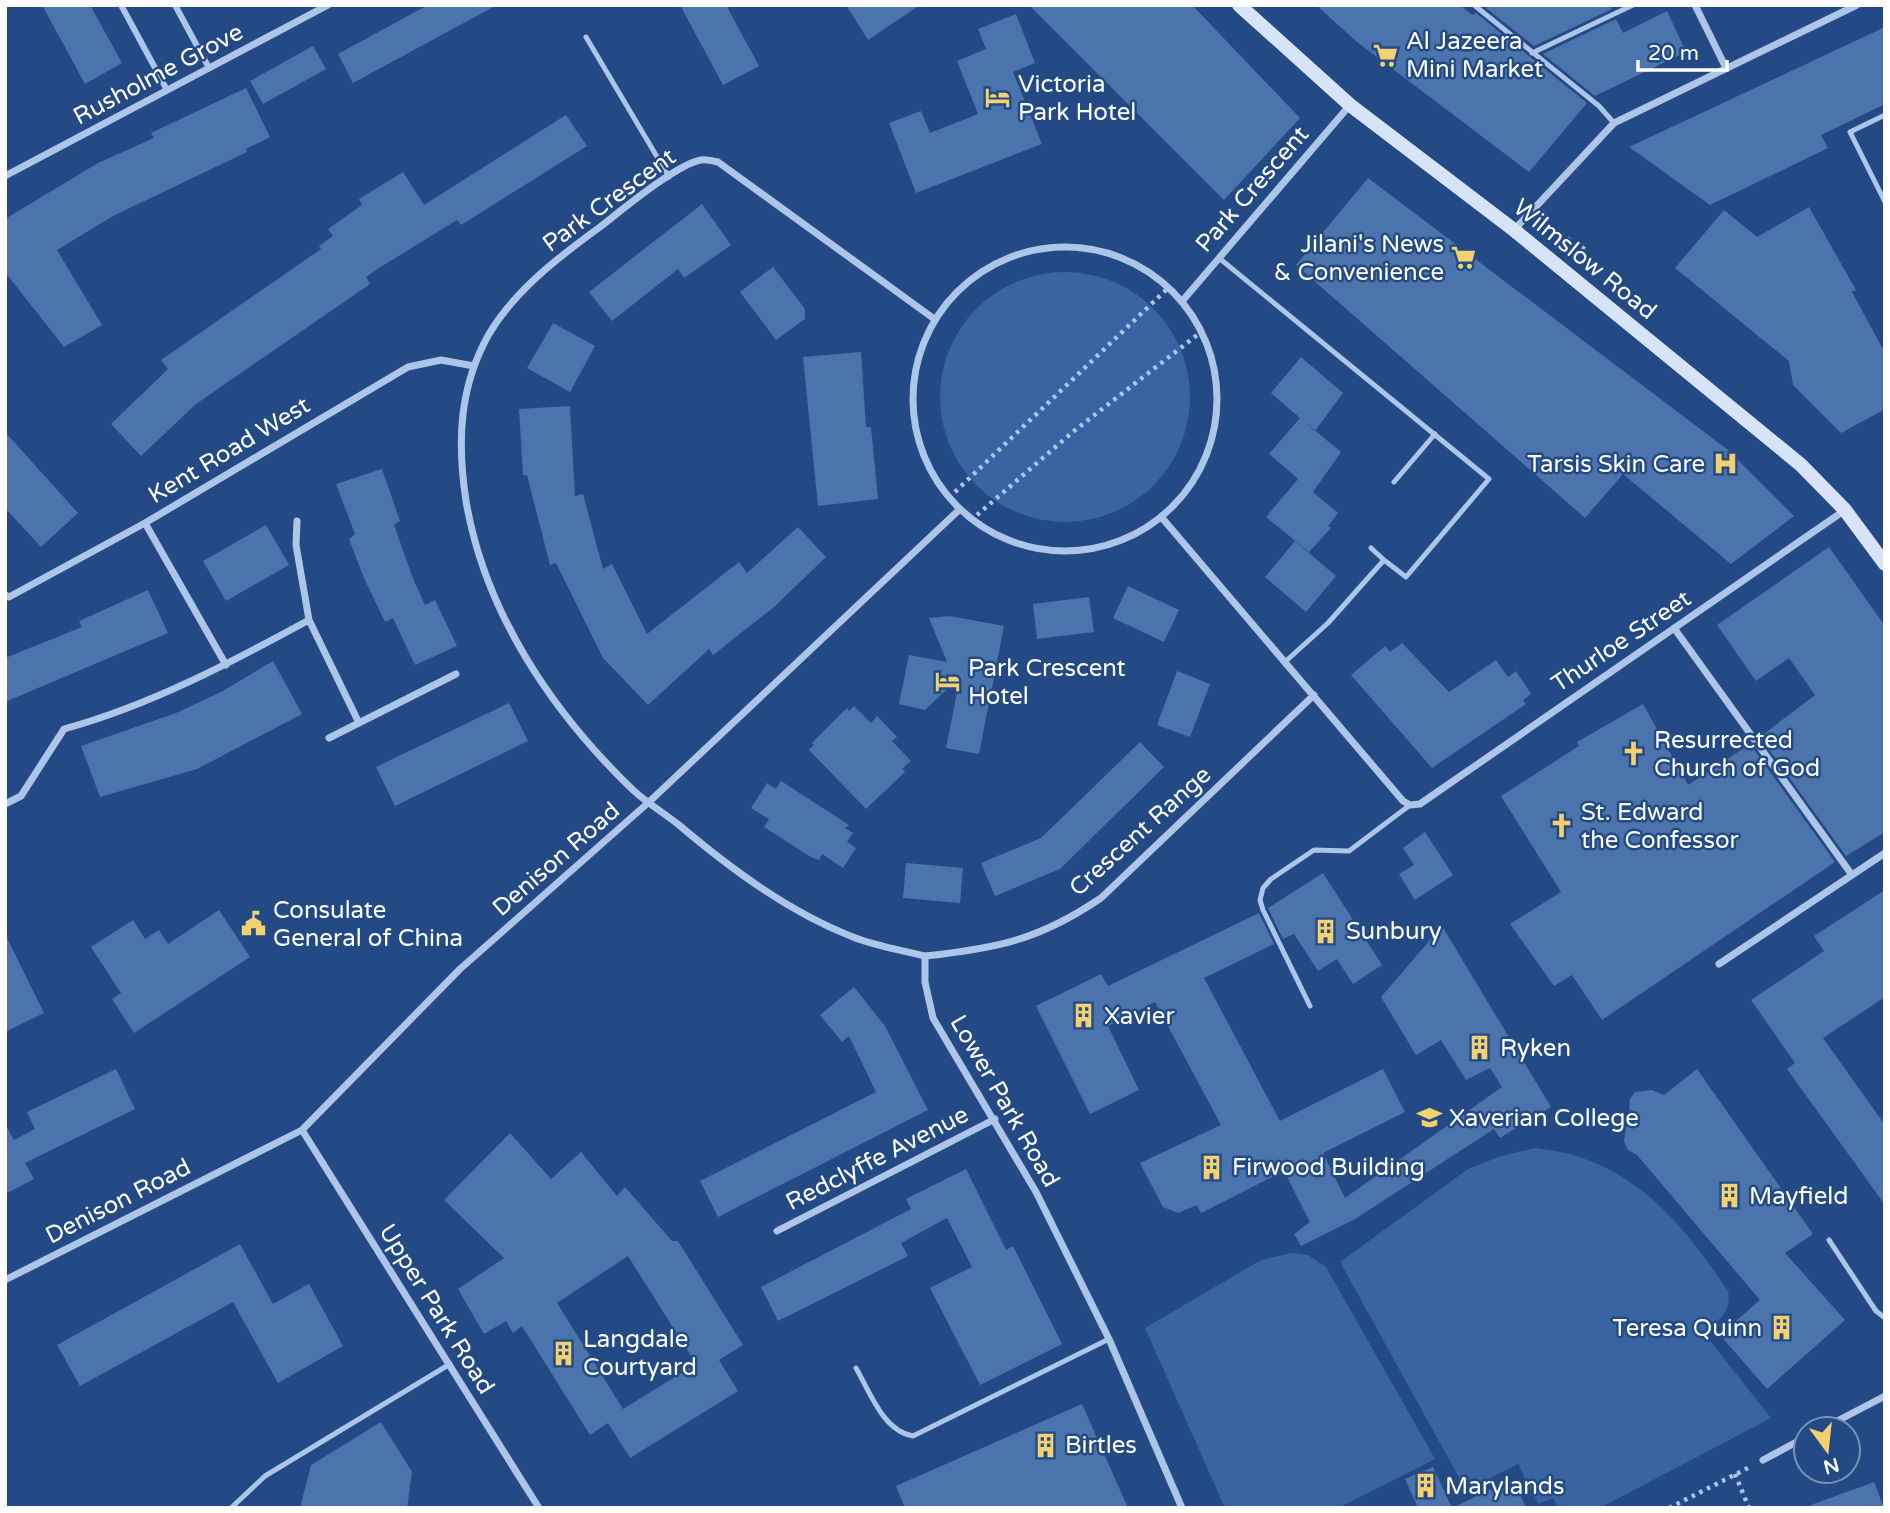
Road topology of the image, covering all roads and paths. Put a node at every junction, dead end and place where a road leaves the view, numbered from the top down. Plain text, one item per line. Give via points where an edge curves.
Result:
1 (121, 5) edge
2 (175, 5) edge
3 (328, 5) edge
4 (1240, 5) edge
5 (1474, 5) edge
6 (1633, 5) edge
7 (1695, 5) edge
8 (1857, 5) edge
9 (586, 37) dead end
10 (1532, 53) junction
11 (209, 68) junction
12 (1726, 68) junction
13 (167, 90) junction
14 (1350, 105) junction
15 (1885, 115) edge
16 (1614, 123) junction
17 (5, 176) edge
18 (669, 177) junction
19 (1885, 202) edge
20 (1514, 230) junction
21 (1560, 234) dead end
22 (1586, 250) dead end
23 (1219, 258) junction
24 (1169, 287) junction
25 (1184, 299) junction
26 (933, 318) junction
27 (1200, 332) junction
28 (474, 366) junction
29 (1434, 435) junction
30 (1394, 482) dead end
31 (949, 497) junction
32 (960, 509) junction
33 (1844, 510) junction
34 (1163, 519) junction
35 (972, 520) junction
36 (297, 522) dead end
37 (145, 523) junction
38 (1371, 548) dead end
39 (1384, 559) junction
40 (1885, 564) edge
41 (7, 596) edge
42 (309, 621) junction
43 (1674, 628) junction
44 (1286, 661) junction
45 (226, 665) junction
46 (456, 674) dead end
47 (1314, 695) junction
48 (359, 723) junction
49 (329, 738) dead end
50 (649, 802) junction
51 (5, 804) edge
52 (1410, 806) junction
53 (1885, 853) edge
54 (1852, 875) junction
55 (925, 956) junction
56 (1719, 964) dead end
57 (1310, 1006) dead end
58 (995, 1119) junction
59 (302, 1130) junction
60 (777, 1231) dead end
61 (1829, 1240) dead end
62 (5, 1280) edge
63 (1885, 1318) edge
64 (1109, 1339) junction
65 (450, 1364) junction
66 (856, 1368) dead end
67 (1885, 1396) edge
68 (1849, 1415) edge
69 (1792, 1444) edge
70 (1763, 1460) joint
71 (1735, 1474) junction
72 (231, 1508) edge
73 (539, 1508) edge
74 (1182, 1508) edge
75 (1669, 1508) edge
76 (1749, 1508) edge

1 - 13 street
2 - 11 street
3 - 11 street, Rusholme Grove
4 - 14 main road, Wilmslow Road
5 - 10 lane
6 - 10 lane
7 - 12 street
8 - 12 street
9 - 18 lane
10 - 16 lane
11 - 13 street, Rusholme Grove
12 - 16 street
13 - 17 street, Rusholme Grove
14 - 20 main road, Wilmslow Road
14 - 23 street, Park Crescent
15 - 19 lane via 1850,132
16 - 20 street
18 - 26 street, Park Crescent via 702,159 718,162
18 - 28 street, Park Crescent via 553,264 508,306
20 - 33 main road, Wilmslow Road via 1801,466
21 - 22 path
23 - 25 street, Park Crescent
23 - 29 lane
24 - 25 street
24 - 26 street via 1121,259 1054,245 992,263 962,283
24 - 31 path
25 - 27 street
26 - 31 street via 919,350 914,418 925,457
27 - 34 street via 1218,398 1211,442
27 - 35 path via 1074,431
28 - 37 street, Kent Road West via 441,360 408,367
28 - 50 street via 459,442 469,519 483,570 529,665 548,693
29 - 30 lane
29 - 39 lane via 1489,479 1406,577
31 - 32 street
32 - 35 street
32 - 50 street, Denison Road
33 - 40 main road, Wilmslow Road
33 - 43 street, Thurloe Street
34 - 35 street via 1133,540 1098,551 1064,554 1029,548
34 - 44 street
36 - 42 street via 296,545
37 - 41 street, Kent Road West
37 - 45 street
38 - 39 lane
39 - 44 lane via 1328,624
42 - 45 street
42 - 48 street
43 - 52 street, Thurloe Street via 1420,804
43 - 54 street
44 - 47 street
45 - 51 street via 117,714 64,729 21,796
46 - 48 street
47 - 52 street
47 - 55 street, Crescent Range via 1101,898 1065,923 992,949
48 - 49 street
50 - 55 street via 785,903 853,938
50 - 59 street, Denison Road via 460,969
52 - 57 lane via 1349,851 1314,850 1263,888 1263,910
53 - 54 street
54 - 56 street
55 - 58 street, Lower Park Road via 933,1018
58 - 60 street, Redclyffe Avenue
58 - 64 street, Lower Park Road
59 - 62 street, Denison Road
59 - 65 street, Upper Park Road
61 - 63 lane
64 - 66 lane via 913,1436 900,1434 889,1425
64 - 74 street, Lower Park Road
65 - 72 lane via 265,1476
65 - 73 street, Upper Park Road
67 - 68 street
69 - 70 street
70 - 71 path
71 - 75 path
71 - 76 path

